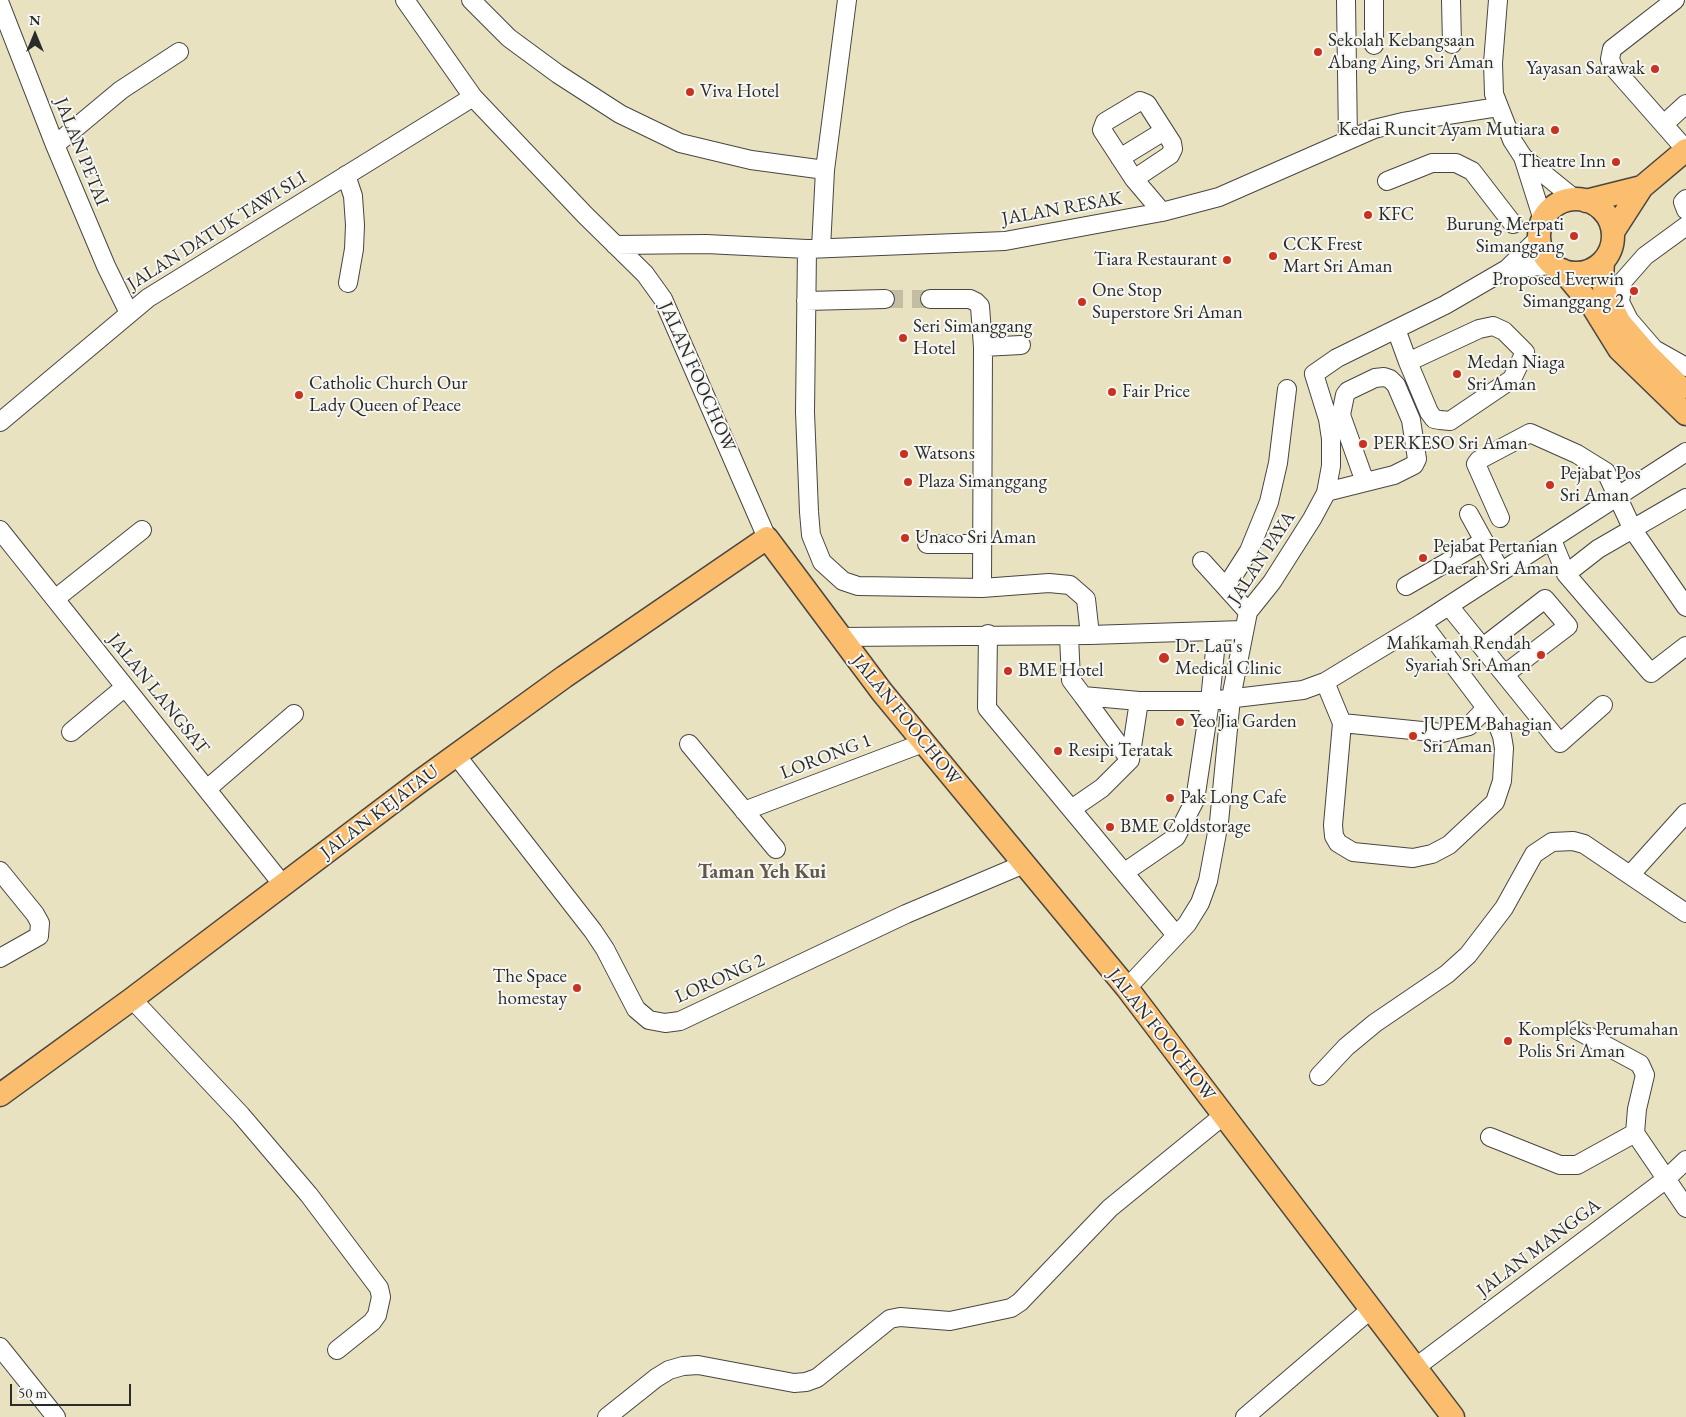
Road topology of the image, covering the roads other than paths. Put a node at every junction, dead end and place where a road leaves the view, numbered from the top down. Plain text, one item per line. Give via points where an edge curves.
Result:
1 (405, 0) edge
2 (471, 0) edge
3 (847, 0) edge
4 (1346, 0) edge
5 (1374, 0) edge
6 (1451, 0) edge
7 (1498, 0) edge
8 (1675, 0) edge
9 (0, 4) edge
10 (1452, 44) dead end
11 (1374, 46) dead end
12 (179, 52) dead end
13 (473, 97) junction
14 (1686, 104) edge
15 (1498, 107) junction
16 (1664, 124) junction
17 (1164, 131) junction
18 (1348, 140) junction
19 (55, 146) junction
20 (1686, 150) edge
21 (1523, 157) junction
22 (1120, 158) junction
23 (825, 170) junction
24 (346, 175) junction
25 (1134, 179) junction
26 (1387, 181) dead end
27 (1642, 187) junction
28 (1686, 199) edge
29 (1581, 200) junction
30 (1686, 210) edge
31 (1162, 212) junction
32 (1513, 224) dead end
33 (1686, 226) edge
34 (1541, 229) junction
35 (1613, 232) junction
36 (615, 245) junction
37 (814, 249) junction
38 (1603, 262) junction
39 (1557, 267) junction
40 (1507, 269) junction
41 (348, 283) dead end
42 (885, 299) tunnel mouth
43 (930, 299) tunnel mouth
44 (806, 301) junction
45 (129, 313) junction
46 (1396, 329) junction
47 (1021, 345) dead end
48 (983, 347) junction
49 (1408, 362) junction
50 (1686, 367) edge
51 (1287, 389) dead end
52 (1685, 390) edge
53 (1686, 414) edge
54 (1335, 417) junction
55 (0, 422) edge
56 (1686, 452) edge
57 (1365, 482) junction
58 (1326, 492) junction
59 (1617, 496) junction
60 (1685, 502) edge
61 (1469, 514) dead end
62 (1500, 518) dead end
63 (0, 530) edge
64 (142, 530) dead end
65 (1633, 530) junction
66 (767, 538) junction
67 (1552, 540) junction
68 (1484, 541) junction
69 (927, 544) dead end
70 (982, 544) junction
71 (1202, 561) dead end
72 (1501, 572) junction
73 (1566, 574) junction
74 (1406, 586) dead end
75 (1226, 587) junction
76 (982, 588) junction
77 (55, 599) junction
78 (1449, 606) junction
79 (1686, 607) edge
80 (1248, 612) junction
81 (1422, 624) junction
82 (1244, 630) junction
83 (1217, 631) junction
84 (988, 634) junction
85 (1090, 635) junction
86 (1069, 636) junction
87 (840, 637) junction
88 (1686, 646) edge
89 (1483, 647) junction
90 (1505, 674) junction
91 (1325, 682) junction
92 (125, 687) junction
93 (1084, 696) junction
94 (1230, 698) junction
95 (1210, 701) junction
96 (1139, 702) junction
97 (1604, 705) dead end
98 (1486, 708) junction
99 (294, 714) dead end
100 (1342, 723) junction
101 (71, 732) dead end
102 (923, 742) junction
103 (689, 744) dead end
104 (456, 755) junction
105 (1130, 760) junction
106 (207, 789) junction
107 (1073, 808) junction
108 (744, 811) junction
109 (1686, 813) edge
110 (776, 849) dead end
111 (1024, 864) junction
112 (0, 871) edge
113 (1125, 872) junction
114 (1631, 874) junction
115 (283, 885) junction
116 (1686, 913) edge
117 (1176, 935) junction
118 (0, 958) edge
119 (1128, 988) junction
120 (132, 999) junction
121 (1577, 1030) dead end
122 (1319, 1076) dead end
123 (0, 1095) edge
124 (1224, 1115) junction
125 (1635, 1133) junction
126 (1490, 1137) dead end
127 (1686, 1160) edge
128 (1665, 1180) junction
129 (1686, 1208) edge
130 (1370, 1310) junction
131 (0, 1347) edge
132 (337, 1350) dead end
133 (1416, 1367) junction
134 (56, 1417) edge
135 (607, 1417) edge
136 (1245, 1417) edge
137 (1453, 1417) edge

1 - 13 street, JALAN FOOCHOW
2 - 23 street via 509,38 620,114 680,143 751,160
3 - 23 street
4 - 18 street
5 - 11 street
6 - 10 street
7 - 15 street via 1492,63
8 - 16 street via 1612,49 1610,54 1613,67
9 - 19 street, JALAN PETAI
12 - 19 street via 121,90
13 - 24 street, JALAN DATUK TAWI SLI
13 - 36 street, JALAN FOOCHOW
14 - 16 street
15 - 18 street, JALAN RESAK via 1404,122 1374,129
15 - 21 street
16 - 20 street
17 - 22 street
17 - 22 street via 1147,104 1136,102 1102,126 1103,134
17 - 25 street via 1172,143 1172,152
18 - 31 street, JALAN RESAK via 1219,198
19 - 45 street, JALAN PETAI
20 - 27 main road
21 - 29 street
21 - 34 street
22 - 25 street
23 - 37 street
24 - 41 street via 353,196 356,224
24 - 45 street, JALAN DATUK TAWI SLI
25 - 31 street
26 - 32 street via 1432,163 1456,163 1472,171
27 - 29 main road
27 - 35 main road
28 - 30 street via 1683,202
29 - 34 main road via 1556,205
29 - 35 main road via 1604,213
31 - 37 street, JALAN RESAK via 1006,242
33 - 50 street via 1645,256 1623,281 1620,302 1629,320 1654,350
34 - 39 main road via 1541,248
34 - 40 street
35 - 38 main road via 1613,243
36 - 37 street, JALAN RESAK via 706,244
36 - 66 street, JALAN FOOCHOW via 645,274 663,299
37 - 44 street
38 - 39 main road via 1584,272
38 - 52 main road via 1606,296 1620,323
39 - 40 street
39 - 53 main road via 1593,307 1619,349
40 - 46 street, JALAN PAYA
42 - 44 street
43 - 48 street via 970,299 976,302 980,306
44 - 76 street via 808,512 822,562 843,581 858,586
45 - 55 street, JALAN DATUK TAWI SLI
46 - 49 street
46 - 54 street, JALAN PAYA via 1337,358 1314,374
47 - 48 street
48 - 70 street
49 - 49 street via 1479,329 1493,326 1504,331 1525,352 1512,379 1450,420 1434,419
51 - 75 street via 1278,463 1269,502 1249,551
54 - 57 street
54 - 57 street via 1348,391 1375,378 1384,377 1396,385 1410,420 1417,450 1414,465 1394,475
54 - 58 street, JALAN PAYA
56 - 59 street
57 - 58 street
58 - 80 street, JALAN PAYA via 1272,582
59 - 62 street via 1606,472 1577,454 1530,433 1476,464
59 - 65 street
59 - 67 street
60 - 65 street
61 - 68 street
63 - 77 street, JALAN LANGSAT
64 - 77 street
65 - 73 street via 1598,549
65 - 79 street
66 - 87 main road, JALAN FOOCHOW
66 - 104 main road, JALAN KEJATAU via 564,676
67 - 72 street
67 - 73 street
68 - 72 street
68 - 74 street
69 - 70 street
70 - 76 street
71 - 75 street
72 - 78 street
73 - 88 street via 1651,673
75 - 80 street
76 - 85 street via 1049,583 1070,585 1086,599
77 - 92 street, JALAN LANGSAT
78 - 81 street
78 - 89 street
80 - 82 street, JALAN PAYA
81 - 91 street
81 - 98 street
82 - 83 street
82 - 94 street, JALAN PAYA
83 - 85 street
83 - 95 street
84 - 86 street
84 - 87 street
84 - 107 street via 987,708
85 - 86 street
86 - 93 street via 1071,680
87 - 102 main road, JALAN FOOCHOW
89 - 90 street
89 - 90 street via 1545,599 1568,626
90 - 97 street via 1560,743
91 - 94 street via 1303,690
91 - 100 street
92 - 101 street
92 - 106 street, JALAN LANGSAT
93 - 96 street
93 - 105 street
94 - 95 street
94 - 117 street, JALAN PAYA via 1221,803 1208,881 1200,903
95 - 96 street
95 - 113 street via 1195,800 1176,837
96 - 105 street
98 - 100 street via 1469,726 1442,733
98 - 100 street via 1496,721 1504,748 1502,781 1495,802 1448,845 1421,858 1353,852 1344,848 1334,836
99 - 106 street
102 - 108 street, LORONG 1
102 - 111 main road, JALAN FOOCHOW
103 - 108 street
104 - 111 street, LORONG 2 via 601,943 636,1009 649,1020 665,1024 680,1021 906,914
104 - 115 main road, JALAN KEJATAU
105 - 107 street via 1102,788
106 - 115 street, JALAN LANGSAT
107 - 113 street
108 - 110 street
109 - 114 street
111 - 119 main road, JALAN FOOCHOW
112 - 118 street via 40,924 39,936
113 - 117 street
114 - 116 street
114 - 122 street via 1584,844 1562,841 1543,846 1534,854 1504,908 1468,955 1447,974 1346,1047
115 - 120 main road, JALAN KEJATAU
117 - 119 street, JALAN PAYA
119 - 124 main road, JALAN FOOCHOW
120 - 123 main road, JALAN KEJATAU
120 - 132 street via 241,1115 303,1187 379,1288 380,1306 372,1322
121 - 125 street via 1640,1064 1645,1075
124 - 130 main road, JALAN FOOCHOW
124 - 135 street via 1110,1208 1011,1308 950,1320 900,1317 890,1320 817,1378 806,1382 794,1383 698,1365 683,1366 656,1378
125 - 126 street via 1577,1165 1560,1165
125 - 128 street
127 - 128 street, JALAN MANGGA
128 - 129 street
128 - 133 street, JALAN MANGGA
130 - 133 main road, JALAN FOOCHOW
130 - 136 street
131 - 134 street
133 - 137 main road, JALAN FOOCHOW

